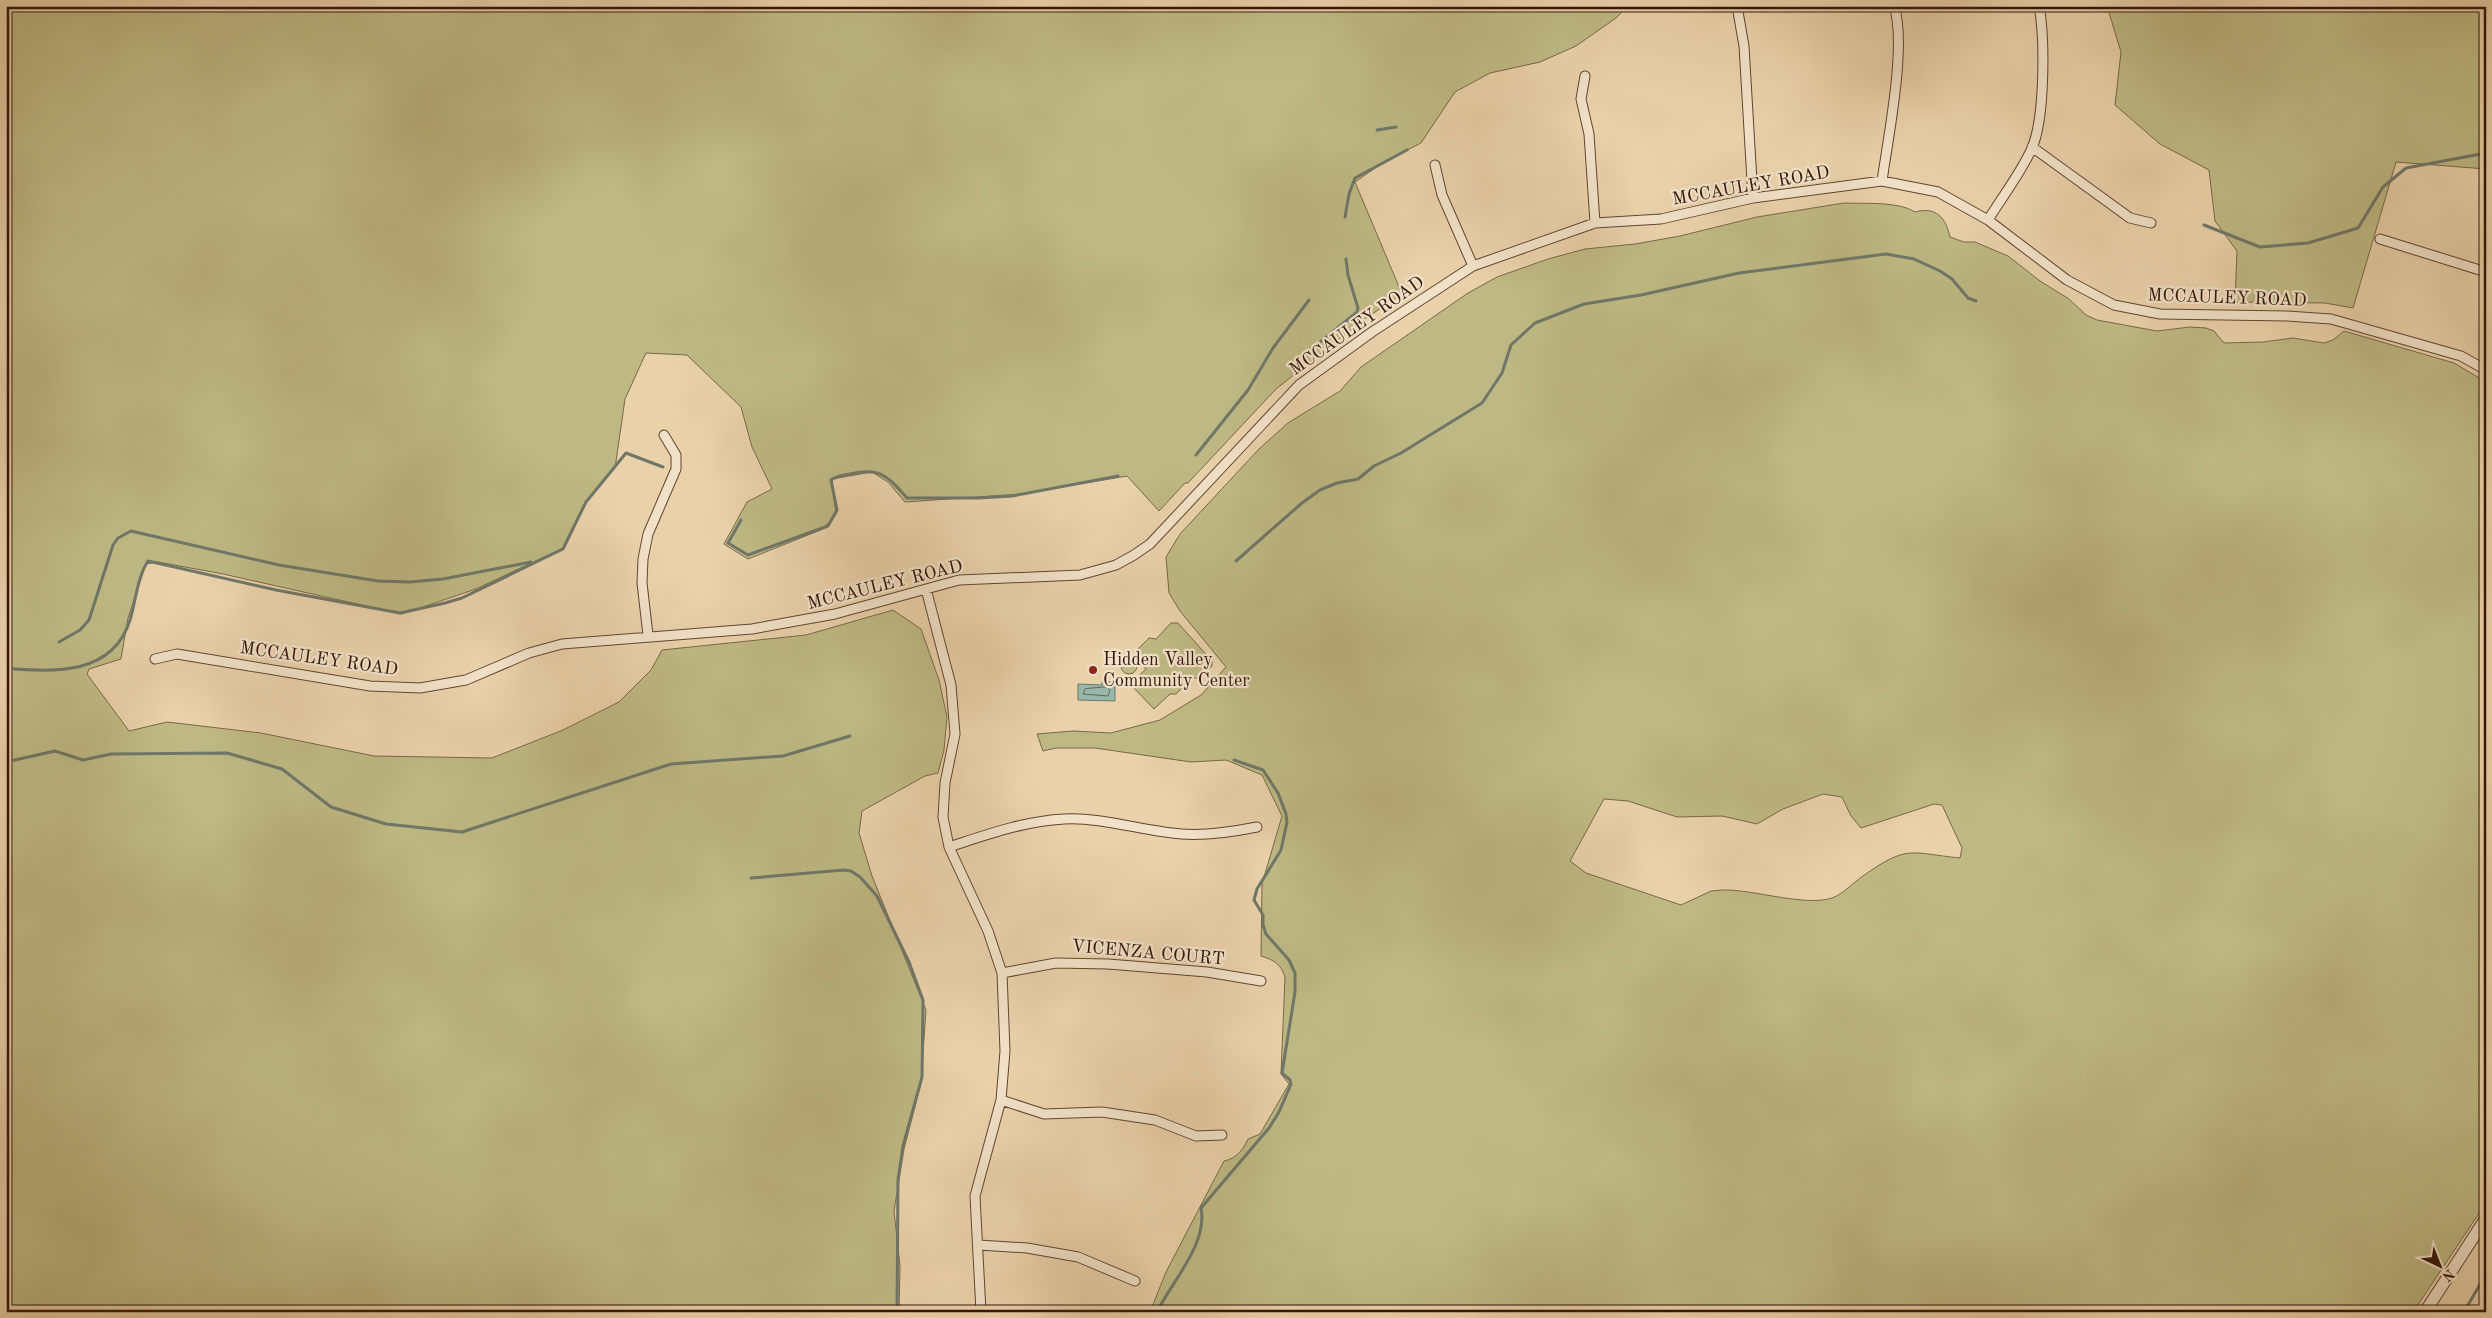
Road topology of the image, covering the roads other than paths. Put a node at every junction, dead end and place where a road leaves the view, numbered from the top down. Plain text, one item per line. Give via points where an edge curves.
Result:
1 (1738, 6) edge
2 (1894, 6) edge
3 (2039, 6) edge
4 (1585, 76) dead end
5 (2032, 147) junction
6 (1435, 165) dead end
7 (1882, 181) junction
8 (1753, 198) junction
9 (1988, 220) junction
10 (1595, 223) junction
11 (2151, 223) dead end
12 (2380, 239) dead end
13 (1473, 266) junction
14 (2486, 272) edge
15 (2486, 370) edge
16 (664, 435) dead end
17 (926, 589) junction
18 (648, 635) junction
19 (155, 659) dead end
20 (1257, 827) dead end
21 (949, 847) junction
22 (1002, 973) junction
23 (1261, 981) dead end
24 (1001, 1100) junction
25 (1222, 1135) dead end
26 (2486, 1218) edge
27 (979, 1245) junction
28 (1135, 1281) dead end
29 (980, 1312) edge
30 (2425, 1312) edge

1 - 8 street via 1744,46
2 - 7 street via 1899,20 1896,77
3 - 5 street via 2042,96
4 - 10 street via 1581,99 1589,134
5 - 9 street
5 - 11 street via 2130,218
6 - 13 street via 1442,195
7 - 8 street, MCCAULEY ROAD
7 - 9 street, MCCAULEY ROAD via 1938,192
8 - 10 street, MCCAULEY ROAD via 1661,219
9 - 15 street, MCCAULEY ROAD via 2067,280 2114,305 2160,314 2331,318 2461,356
10 - 13 street, MCCAULEY ROAD
12 - 14 street
13 - 17 street, MCCAULEY ROAD via 1372,332 1299,385 1150,544 1134,555 1116,564 1080,574 959,580
16 - 18 street via 676,455 676,469 648,534 643,559 642,583
17 - 18 street, MCCAULEY ROAD via 793,623 752,629
17 - 21 street via 951,685 955,734 945,783 943,817
18 - 19 street, MCCAULEY ROAD via 562,644 529,653 466,680 420,688 370,686 177,654
20 - 21 street via 1225,834 1181,834 1064,819 1016,826
21 - 22 street via 988,931
22 - 23 street, VICENZA COURT via 1056,963 1108,964 1207,972
22 - 24 street via 1005,1051
24 - 25 street via 1044,1114 1102,1112 1155,1120 1196,1136
24 - 27 street via 975,1196
26 - 30 street
27 - 28 street via 1027,1248 1078,1257
27 - 29 street

